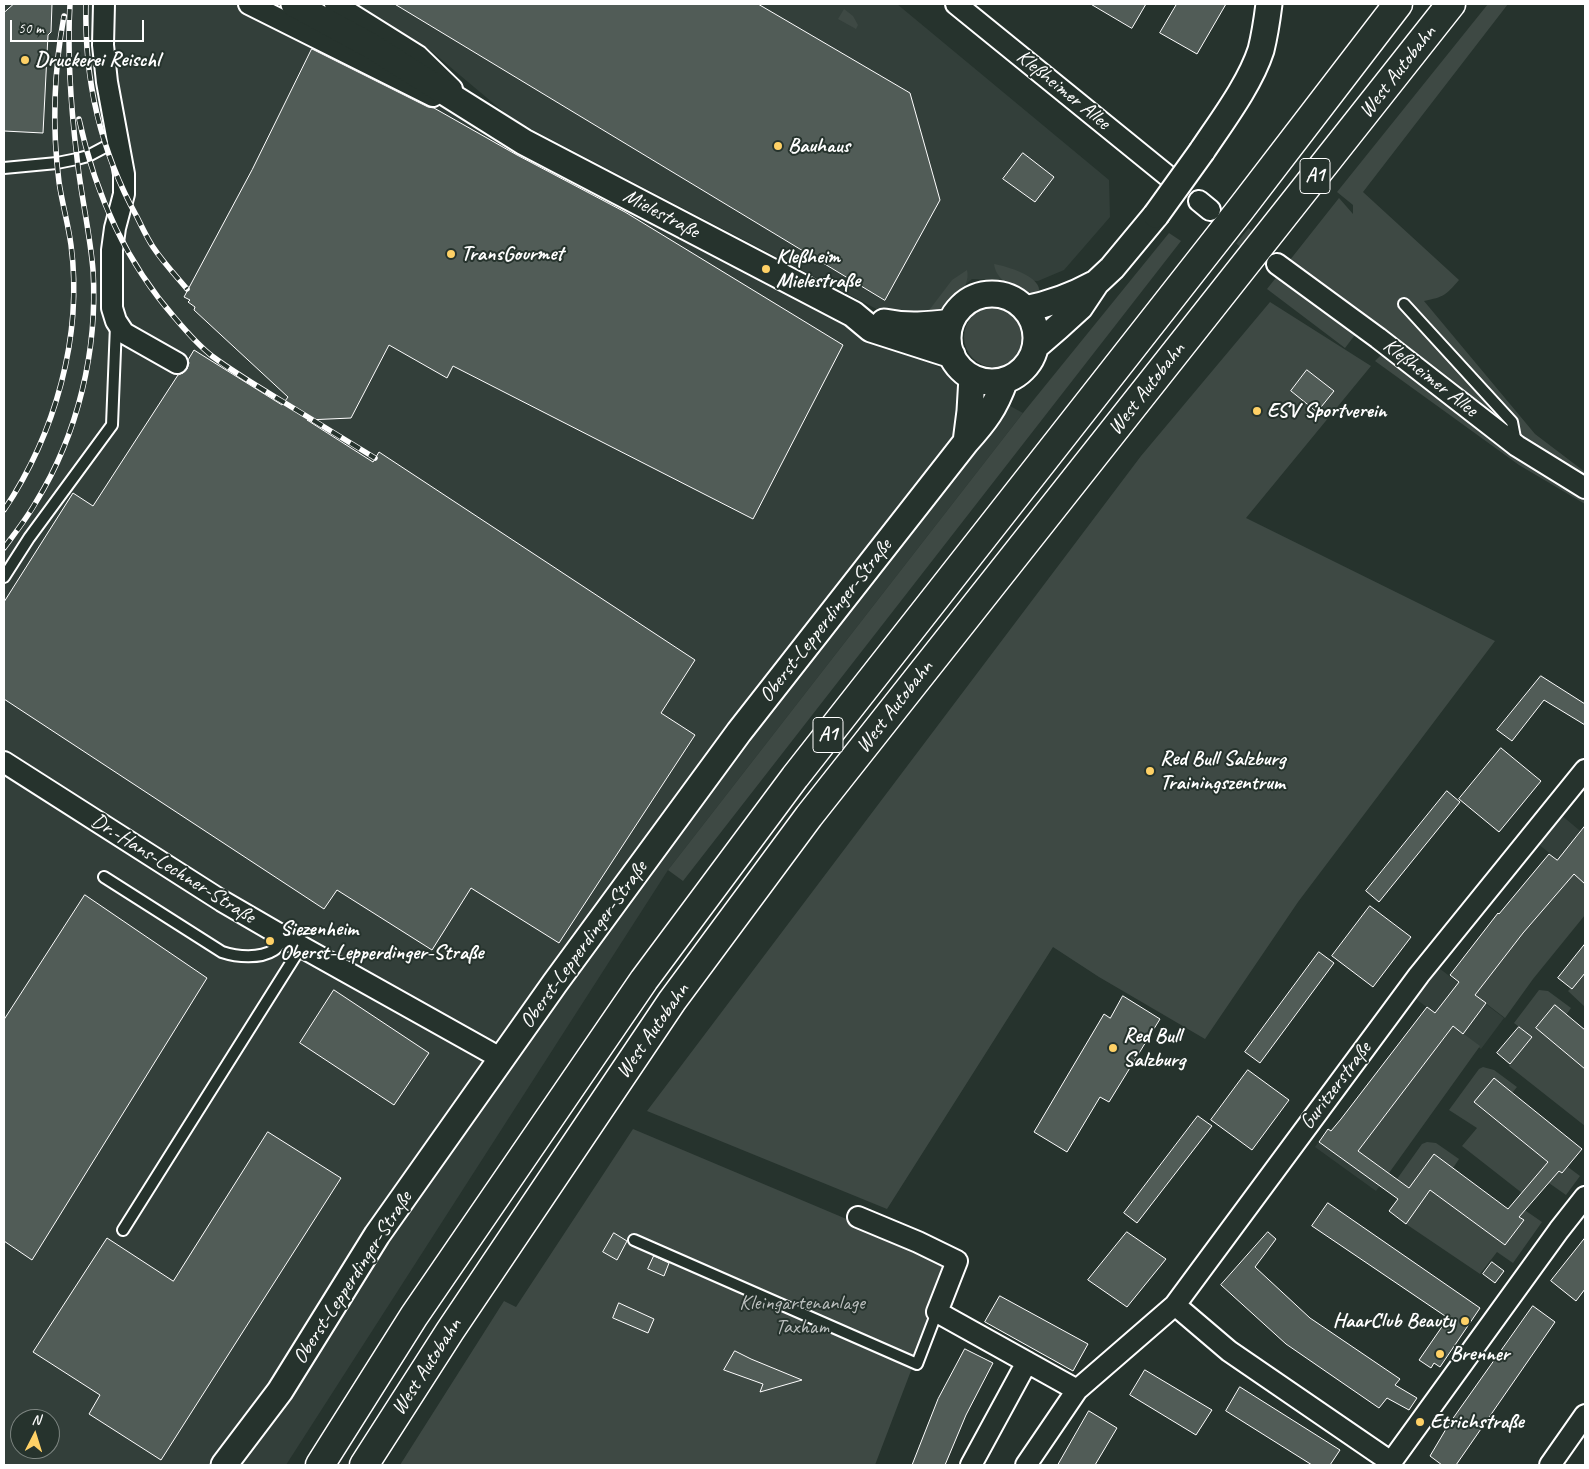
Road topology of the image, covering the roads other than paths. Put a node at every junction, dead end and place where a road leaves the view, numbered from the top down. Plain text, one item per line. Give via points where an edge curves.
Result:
1 (104, 4) edge
2 (248, 4) edge
3 (294, 4) edge
4 (335, 4) edge
5 (956, 4) edge
6 (1269, 4) edge
7 (1398, 4) edge
8 (1451, 4) edge
9 (472, 111) junction
10 (119, 149) junction
11 (4, 168) edge
12 (1169, 177) dead end
13 (1277, 264) tunnel mouth
14 (1096, 283) junction
15 (1404, 304) dead end
16 (1025, 309) junction
17 (853, 314) junction
18 (116, 322) junction
19 (951, 322) junction
20 (1036, 346) junction
21 (952, 354) junction
22 (177, 363) dead end
23 (972, 377) junction
24 (1005, 380) junction
25 (966, 442) junction
26 (1517, 446) junction
27 (1585, 488) edge
28 (4, 576) edge
29 (4, 762) edge
30 (1585, 770) edge
31 (104, 877) dead end
32 (292, 942) junction
33 (502, 1059) junction
34 (1585, 1197) edge
35 (858, 1217) dead end
36 (123, 1230) dead end
37 (634, 1240) dead end
38 (1175, 1305) junction
39 (937, 1312) junction
40 (1027, 1362) junction
41 (1077, 1390) junction
42 (1585, 1415) edge
43 (1561, 1462) edge
44 (1390, 1464) edge
45 (224, 1465) edge
46 (320, 1465) edge
47 (364, 1465) edge
48 (970, 1465) edge
49 (1026, 1465) edge

1 - 10 street via 103,45
2 - 9 street, Mielestraße via 429,94
3 - 9 street, Mielestraße via 371,46
4 - 9 street, Mielestraße via 418,56
5 - 12 street, Kleßheimer Allee
6 - 14 street, bridge via 1260,52 1245,85 1156,215
7 - 46 highway, West Autobahn / A1 via 795,778 650,972 414,1316
8 - 47 highway, West Autobahn / A1 via 810,816 672,1001
9 - 17 street, Mielestraße via 524,142
10 - 11 lane via 105,147 77,159
10 - 18 street via 124,194 112,250 112,308
13 - 26 street, Kleßheimer Allee
14 - 16 street via 1074,295
14 - 20 street via 1080,306
15 - 26 lane via 1512,422
16 - 19 street via 1006,297 984,296 964,304
16 - 20 street via 1036,333
17 - 19 street, Mielestraße via 895,324
17 - 21 street, Mielestraße via 872,329
18 - 22 street via 124,333
18 - 28 lane via 112,425
19 - 21 street via 949,344
20 - 24 street via 1025,368
21 - 23 street via 956,364
23 - 24 street via 983,381
23 - 25 street
24 - 25 street, Oberst-Lepperdinger-Straße via 986,419
25 - 33 street, Oberst-Lepperdinger-Straße via 739,732
26 - 27 street, Kleßheimer Allee
29 - 32 street, Dr.-Hans-Lechner-Straße
30 - 38 street, Guritzerstraße via 1418,975
31 - 32 lane via 222,952 263,955
32 - 33 street, Dr.-Hans-Lechner-Straße
32 - 36 lane
33 - 45 street, Oberst-Lepperdinger-Straße via 377,1235 280,1391
34 - 44 street
35 - 39 street via 956,1261
37 - 39 lane via 917,1364
38 - 41 street, Guritzerstraße
38 - 44 street via 1229,1351
39 - 40 street
40 - 41 street
40 - 48 street
41 - 49 street, Guritzerstraße
42 - 43 street

